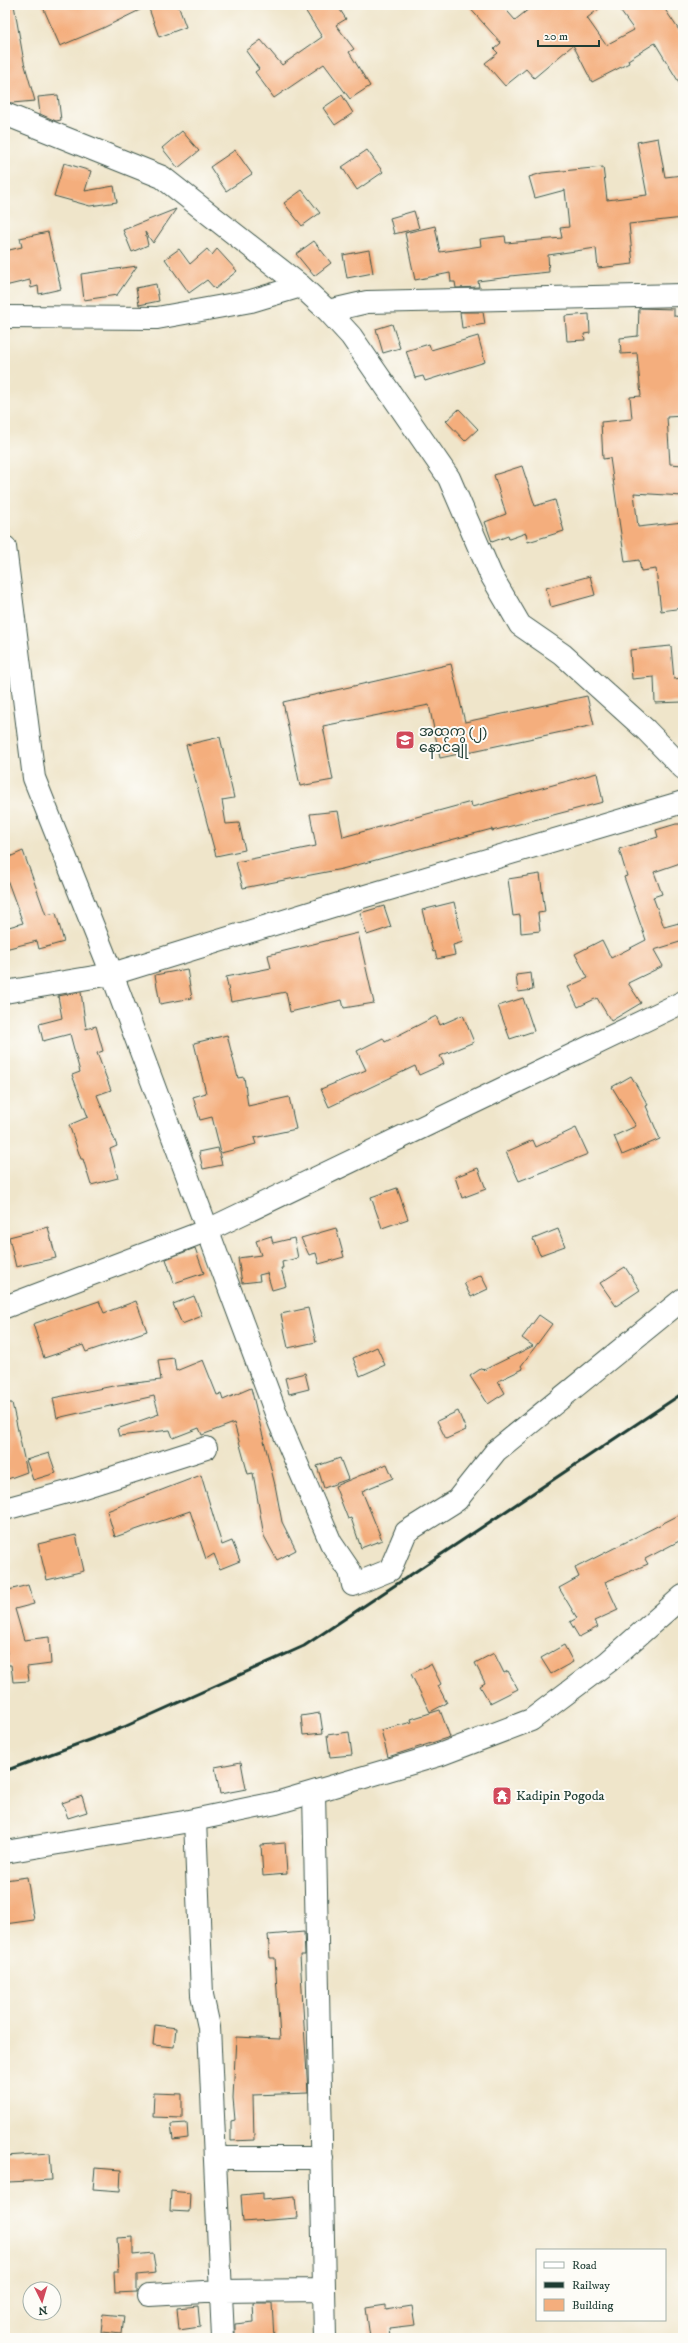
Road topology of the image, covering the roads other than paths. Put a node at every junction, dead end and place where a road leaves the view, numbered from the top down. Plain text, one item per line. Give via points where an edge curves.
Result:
1 (5, 114) edge
2 (301, 286) junction
3 (683, 295) edge
4 (328, 311) junction
5 (5, 317) edge
6 (5, 551) edge
7 (683, 768) edge
8 (683, 802) edge
9 (112, 974) junction
10 (5, 992) edge
11 (683, 1002) edge
12 (208, 1230) junction
13 (683, 1299) edge
14 (5, 1307) edge
15 (206, 1448) dead end
16 (5, 1509) edge
17 (683, 1596) edge
18 (314, 1792) junction
19 (195, 1820) junction
20 (5, 1852) edge
21 (215, 2158) junction
22 (322, 2158) junction
23 (324, 2290) junction
24 (222, 2291) junction
25 (149, 2295) dead end
26 (223, 2338) edge
27 (325, 2338) edge

1 - 2 street via 162,177
2 - 4 street
2 - 5 street via 251,301 157,318
3 - 4 street via 367,302
4 - 7 street via 351,336 449,478 491,575 520,625 562,654 646,730
6 - 9 street via 34,778
8 - 9 street
9 - 10 street
9 - 12 street
11 - 12 street
12 - 13 street via 280,1424 331,1543 350,1571 353,1585 390,1570 406,1532 457,1500 496,1451
12 - 14 street
15 - 16 street
17 - 18 street via 608,1662 531,1720 439,1755
18 - 19 street via 276,1803
18 - 22 street
19 - 20 street
19 - 21 street via 202,1995 208,2028
21 - 22 street
21 - 24 street
22 - 23 street
23 - 24 street
23 - 27 street
24 - 25 street
24 - 26 street

